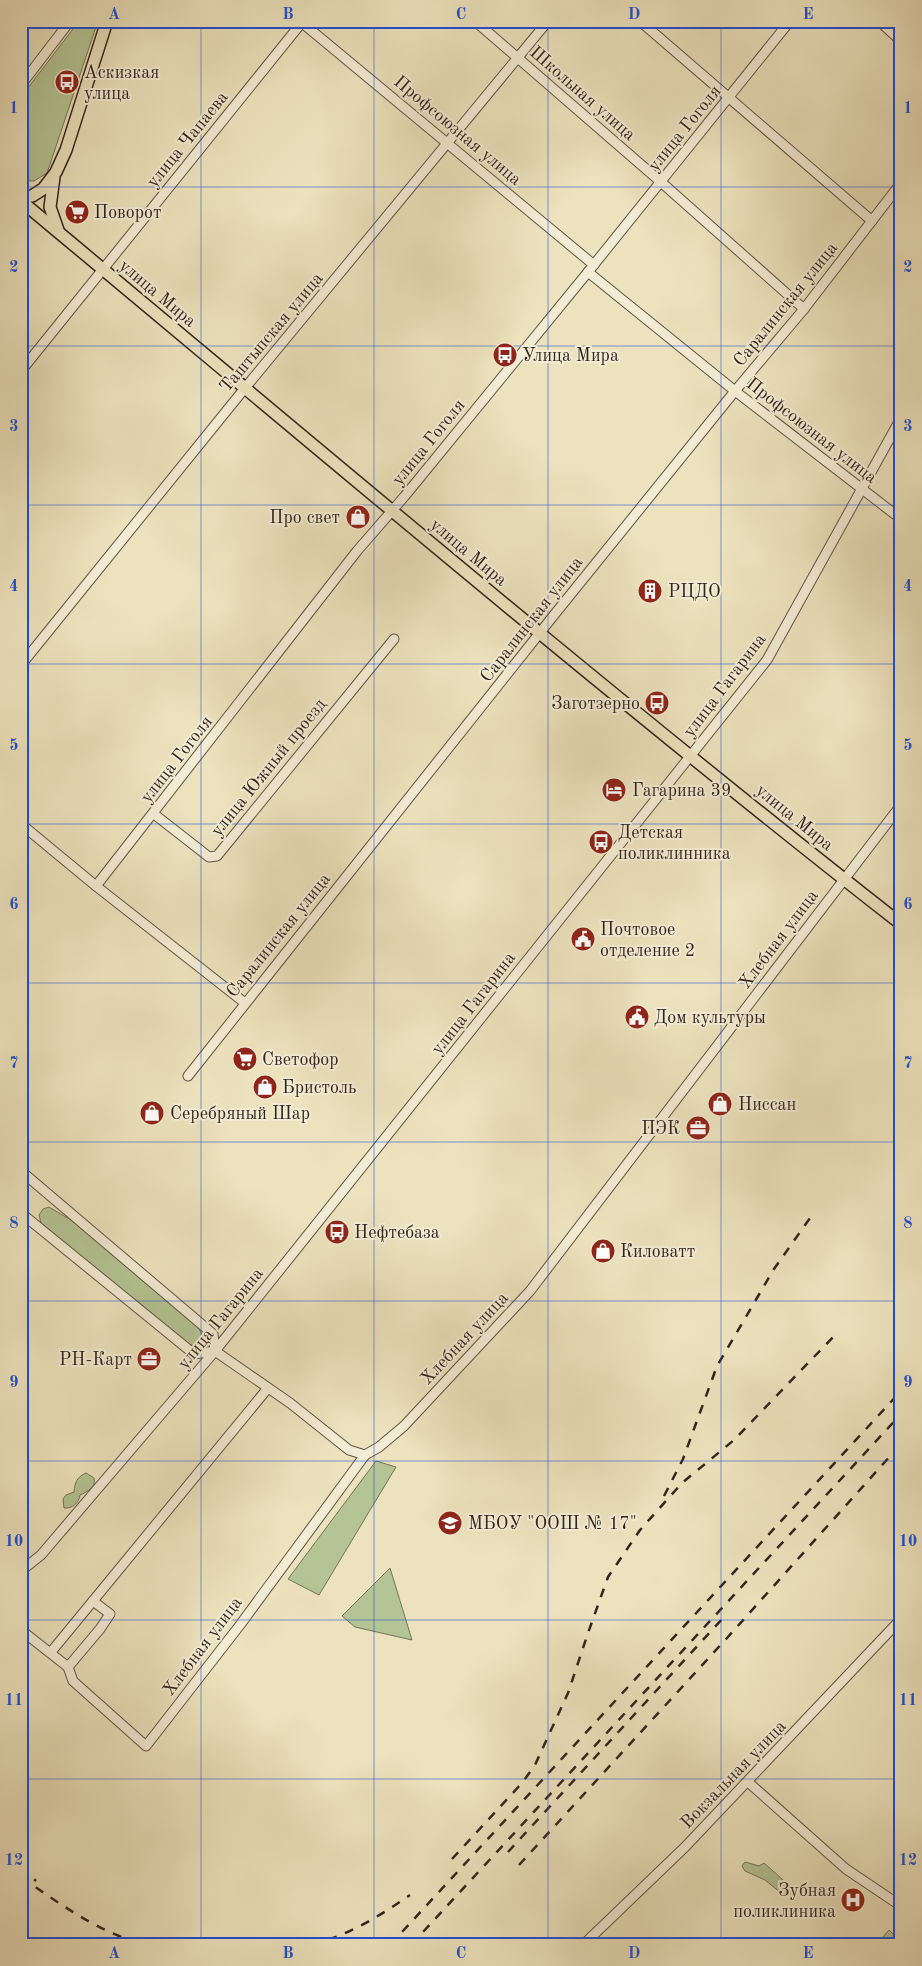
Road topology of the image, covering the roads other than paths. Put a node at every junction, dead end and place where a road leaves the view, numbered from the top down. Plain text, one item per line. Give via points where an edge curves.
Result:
1 (70, 21) edge
2 (107, 21) edge
3 (476, 21) edge
4 (548, 21) edge
5 (640, 21) edge
6 (790, 21) edge
7 (879, 21) edge
8 (302, 22) edge
9 (901, 41) edge
10 (518, 58) junction
11 (21, 84) edge
12 (729, 98) junction
13 (448, 142) junction
14 (56, 172) junction
15 (661, 182) junction
16 (901, 184) edge
17 (21, 199) edge
18 (872, 221) junction
19 (58, 232) junction
20 (594, 265) junction
21 (102, 269) junction
22 (588, 272) junction
23 (804, 309) junction
24 (21, 371) edge
25 (245, 388) junction
26 (735, 391) junction
27 (901, 418) edge
28 (860, 488) junction
29 (392, 510) junction
30 (901, 519) edge
31 (540, 633) junction
32 (394, 638) dead end
33 (21, 664) edge
34 (691, 756) junction
35 (901, 806) edge
36 (154, 814) junction
37 (21, 824) edge
38 (843, 879) junction
39 (96, 886) junction
40 (901, 924) edge
41 (245, 1003) junction
42 (188, 1076) dead end
43 (21, 1171) edge
44 (21, 1213) edge
45 (215, 1351) junction
46 (268, 1388) junction
47 (365, 1455) junction
48 (21, 1571) edge
49 (93, 1601) junction
50 (901, 1619) edge
51 (21, 1630) edge
52 (51, 1652) junction
53 (68, 1667) junction
54 (748, 1782) junction
55 (901, 1906) edge
56 (901, 1942) edge
57 (583, 1945) edge
58 (898, 1945) edge

1 - 11 street
2 - 14 main road
3 - 10 street, Школьная улица
4 - 10 street, Таштыпская улица
5 - 12 street
6 - 12 street, улица Гоголя
7 - 9 street
8 - 13 street, Профсоюзная улица
8 - 21 street, улица Чапаева
10 - 13 street, Таштыпская улица
10 - 15 street, Школьная улица
12 - 15 street, улица Гоголя
12 - 18 street
13 - 20 street, Профсоюзная улица
13 - 25 street, Таштыпская улица
14 - 17 main road via 43,190
14 - 19 main road via 50,208
15 - 20 street, улица Гоголя
15 - 23 street, Школьная улица
16 - 18 street, Саралинская улица
17 - 19 main road, улица Мира
18 - 23 street, Саралинская улица
19 - 21 main road, улица Мира
20 - 22 street, улица Гоголя
21 - 24 street, улица Чапаева
21 - 25 main road, улица Мира
22 - 26 street, Профсоюзная улица
22 - 29 street, улица Гоголя
23 - 26 street, Саралинская улица
25 - 29 main road, улица Мира
25 - 33 street, Таштыпская улица
26 - 28 street, Профсоюзная улица
26 - 31 street, Саралинская улица
27 - 28 street, улица Гагарина
28 - 30 street, Профсоюзная улица
28 - 34 street, улица Гагарина via 767,660
29 - 31 main road, улица Мира
29 - 36 street, улица Гоголя
31 - 34 main road, улица Мира
31 - 41 street, Саралинская улица
32 - 36 street, улица Южный проезд via 217,856 209,857
34 - 38 main road, улица Мира
34 - 45 street, улица Гагарина
35 - 38 street, Хлебная улица
36 - 39 street, улица Гоголя
37 - 39 street
38 - 40 main road, улица Мира
38 - 47 street, Хлебная улица via 530,1292 404,1426
39 - 41 street
41 - 42 street, Саралинская улица
43 - 45 street via 213,1334
44 - 45 street via 194,1354
45 - 46 street
45 - 48 street, улица Гагарина via 41,1555
46 - 47 street via 349,1450
46 - 49 street
47 - 53 street, Хлебная улица via 146,1746 73,1680
49 - 52 street
49 - 53 street via 110,1614
50 - 54 street, Вокзальная улица
51 - 52 street, Хлебная улица
52 - 53 street, Хлебная улица
54 - 55 street via 846,1869
54 - 57 street, Вокзальная улица
56 - 58 main road

